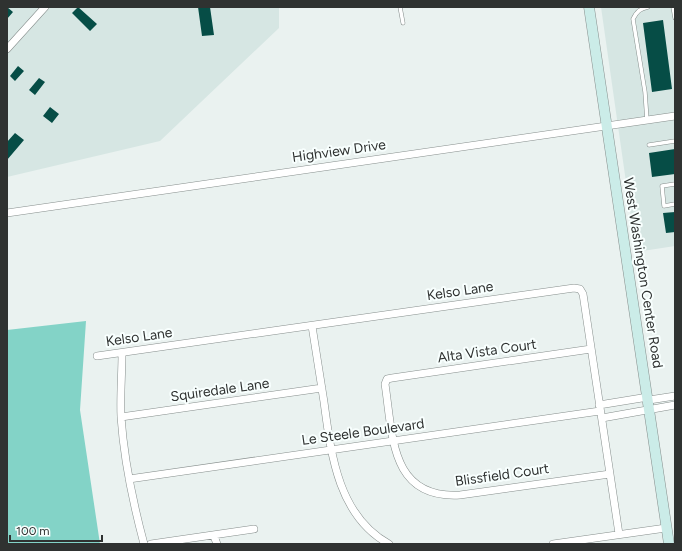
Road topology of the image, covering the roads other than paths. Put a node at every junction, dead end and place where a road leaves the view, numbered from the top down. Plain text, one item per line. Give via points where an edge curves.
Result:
1 (45, 7) edge
2 (400, 7) edge
3 (589, 7) edge
4 (648, 7) edge
5 (674, 9) edge
6 (675, 18) edge
7 (402, 23) dead end
8 (7, 50) edge
9 (675, 116) edge
10 (647, 120) junction
11 (606, 126) junction
12 (675, 141) edge
13 (650, 145) dead end
14 (675, 184) edge
15 (675, 204) edge
16 (7, 213) edge
17 (312, 326) junction
18 (591, 349) junction
19 (122, 353) junction
20 (97, 356) dead end
21 (387, 379) joint
22 (322, 388) junction
23 (675, 396) edge
24 (649, 402) junction
25 (675, 405) edge
26 (600, 411) junction
27 (121, 417) junction
28 (394, 441) junction
29 (331, 450) junction
30 (610, 474) junction
31 (129, 479) junction
32 (666, 528) junction
33 (254, 529) dead end
34 (619, 534) junction
35 (214, 536) junction
36 (577, 542) edge
37 (144, 544) edge
38 (151, 544) edge
39 (217, 544) edge
40 (389, 544) edge
41 (553, 544) edge
42 (669, 544) edge

1 - 8 street
2 - 7 lane
3 - 11 main road, West Washington Center Road
4 - 10 lane via 636,12 633,19
5 - 6 lane
9 - 10 street, Highview Drive
10 - 11 street, Highview Drive
11 - 16 street, Highview Drive
11 - 24 main road, West Washington Center Road
12 - 13 lane
14 - 15 lane via 662,186 664,206
17 - 18 street, Kelso Lane via 574,288 580,289 583,294
17 - 19 street, Kelso Lane
17 - 22 street
18 - 21 street, Alta Vista Court
18 - 26 street, Kelso Lane
19 - 20 street, Kelso Lane
19 - 27 street
21 - 28 street, Blissfield Court via 385,384
22 - 27 street, Squiredale Lane
22 - 29 street
23 - 24 street
24 - 25 street
24 - 26 street, Le Steele Boulevard
24 - 26 street, Le Steele Boulevard
24 - 32 main road, West Washington Center Road
26 - 28 street, Le Steele Boulevard
26 - 30 street, Kelso Lane
27 - 31 street
28 - 29 street, Le Steele Boulevard
28 - 30 street, Blissfield Court via 406,475 417,486 445,496
29 - 31 street, Le Steele Boulevard
29 - 40 street via 337,475 348,502 362,522
30 - 34 street, Kelso Lane
31 - 37 street
32 - 34 street
32 - 42 main road, West Washington Center Road
33 - 35 street
34 - 36 street
35 - 38 street
35 - 39 street
36 - 41 street

